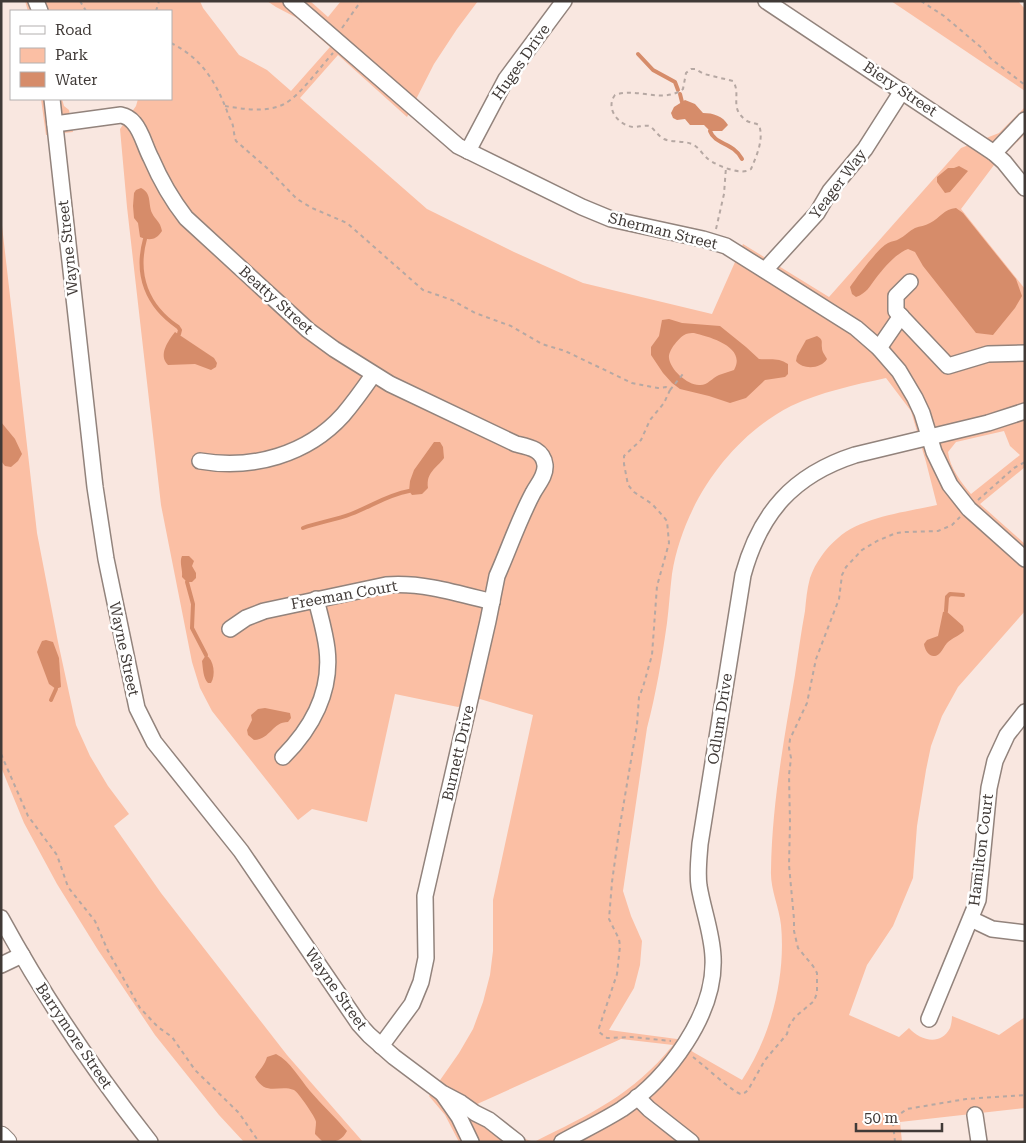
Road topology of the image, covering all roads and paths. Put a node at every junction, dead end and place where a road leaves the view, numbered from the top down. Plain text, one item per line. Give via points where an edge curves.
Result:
1 (291, 1) edge
2 (361, 1) edge
3 (564, 1) edge
4 (766, 1) edge
5 (921, 1) edge
6 (338, 40) junction
7 (1025, 85) edge
8 (902, 91) junction
9 (52, 100) edge
10 (225, 106) dead end
11 (1025, 120) edge
12 (55, 124) junction
13 (468, 151) junction
14 (994, 153) junction
15 (726, 167) junction
16 (1025, 188) edge
17 (713, 241) junction
18 (764, 270) junction
19 (910, 282) dead end
20 (901, 316) junction
21 (879, 348) junction
22 (1025, 353) edge
23 (683, 374) dead end
24 (373, 375) junction
25 (670, 390) dead end
26 (1025, 411) edge
27 (930, 437) junction
28 (543, 459) joint
29 (200, 461) dead end
30 (1025, 462) edge
31 (969, 509) junction
32 (1025, 559) edge
33 (316, 599) junction
34 (492, 602) junction
35 (230, 629) dead end
36 (1025, 712) edge
37 (1, 754) edge
38 (283, 757) dead end
39 (971, 919) junction
40 (3, 921) edge
41 (1025, 933) edge
42 (22, 955) junction
43 (1, 965) edge
44 (929, 1019) dead end
45 (381, 1046) junction
46 (682, 1048) junction
47 (442, 1093) junction
48 (1025, 1095) edge
49 (637, 1097) junction
50 (976, 1115) dead end
51 (1, 1136) edge
52 (7, 1142) edge
53 (150, 1142) edge
54 (259, 1142) edge
55 (471, 1142) edge
56 (517, 1142) edge
57 (562, 1142) edge
58 (691, 1142) edge
59 (895, 1142) edge
60 (978, 1142) edge

1 - 6 street, Sherman Street
2 - 6 path
3 - 13 street, Huges Drive via 506,79
4 - 8 street, Biery Street
5 - 7 path via 970,37 990,58
6 - 10 path via 335,51 284,104 258,109
6 - 13 street, Sherman Street via 449,140
8 - 14 street, Biery Street
8 - 18 street, Yeager Way via 866,149 830,191 817,213
9 - 12 street, Wayne Street
11 - 14 street
12 - 24 street, Beatty Street via 121,115 128,117 139,130 160,177 186,218 308,330
12 - 45 street, Wayne Street via 95,487 106,559 137,708 158,748 241,851 359,1024
13 - 17 street, Sherman Street via 611,219
14 - 16 street, Biery Street
15 - 15 path via 737,172 749,171 761,140 759,125 746,120 737,110 733,81 691,69 686,73 683,89 671,95 618,93 613,97 611,108 620,121 630,126 650,126 662,138 692,144 712,162
15 - 17 path
17 - 18 street, Sherman Street via 738,252
18 - 21 street, Sherman Street via 856,328
19 - 20 street via 896,296 896,311
20 - 21 street
20 - 22 street via 948,366 988,354
21 - 27 street, Sherman Street via 912,391
23 - 25 path
24 - 28 street, Beatty Street via 516,444 532,448
24 - 29 street via 342,416 302,446 253,462 216,464
26 - 27 street, Odlum Drive
27 - 31 street, Sherman Street via 944,475
27 - 46 street, Odlum Drive via 855,455 809,476 790,490 773,509 749,552 698,863 699,886 712,942 710,984 696,1027
28 - 34 street, Burnett Drive via 545,471 497,576
30 - 31 path
31 - 32 street, Sherman Street
31 - 46 path via 938,531 896,533 877,541 862,550 846,567 839,599 816,659 807,703 790,739 789,865 794,930 798,948 817,973 814,1001 795,1017 748,1090 741,1094
33 - 34 street, Freeman Court via 400,584 426,586
33 - 35 street, Freeman Court via 264,611
33 - 38 street via 327,649 324,691 308,728
34 - 45 street, Burnett Drive via 426,896 426,958 421,982 412,1004
36 - 39 street, Hamilton Court via 1000,747 988,788 979,890
37 - 54 path via 28,816 56,855 68,887 90,914 140,1008 172,1037 195,1070 231,1104
39 - 41 street via 992,929
39 - 44 street, Hamilton Court
40 - 42 street, Barrymore Street
42 - 43 street
42 - 53 street, Barrymore Street via 84,1054
45 - 47 street, Wayne Street
46 - 49 street, Odlum Drive
47 - 55 street, Wayne Street
47 - 56 street, Wayne Street via 489,1120
48 - 59 path via 966,1099 907,1109 893,1123
49 - 57 street, Odlum Drive
49 - 58 street
50 - 60 street
51 - 52 main road

